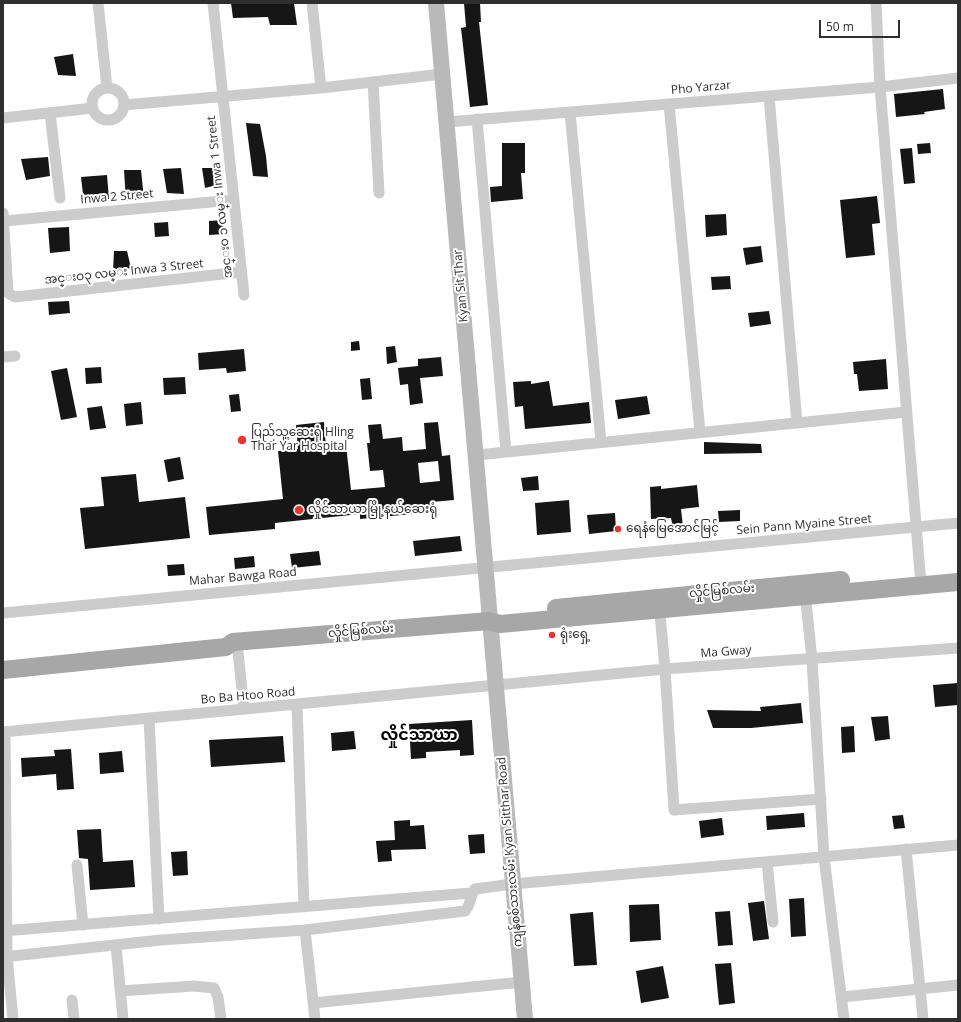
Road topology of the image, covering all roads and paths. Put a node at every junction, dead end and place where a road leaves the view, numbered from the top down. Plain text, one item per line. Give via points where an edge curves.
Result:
1 (98, 3) edge
2 (213, 3) edge
3 (312, 3) edge
4 (436, 3) edge
5 (876, 3) edge
6 (442, 74) junction
7 (958, 78) edge
8 (373, 82) junction
9 (880, 87) junction
10 (107, 88) junction
11 (321, 88) junction
12 (222, 96) junction
13 (769, 96) junction
14 (668, 104) junction
15 (124, 105) junction
16 (93, 108) junction
17 (570, 112) junction
18 (50, 113) junction
19 (3, 118) edge
20 (477, 119) junction
21 (447, 122) junction
22 (379, 193) dead end
23 (60, 198) dead end
24 (233, 200) junction
25 (3, 217) edge
26 (241, 272) junction
27 (244, 295) dead end
28 (15, 356) dead end
29 (3, 357) edge
30 (906, 412) junction
31 (797, 423) junction
32 (700, 432) junction
33 (601, 442) junction
34 (506, 452) junction
35 (476, 455) junction
36 (958, 523) edge
37 (916, 528) junction
38 (485, 568) junction
39 (958, 571) edge
40 (920, 580) junction
41 (958, 582) edge
42 (805, 589) junction
43 (659, 604) junction
44 (3, 613) edge
45 (489, 621) junction
46 (235, 642) junction
47 (958, 648) edge
48 (812, 660) junction
49 (3, 661) edge
50 (665, 669) junction
51 (3, 670) edge
52 (495, 686) junction
53 (297, 704) junction
54 (244, 709) junction
55 (149, 718) junction
56 (4, 732) edge
57 (820, 799) junction
58 (958, 845) edge
59 (906, 849) junction
60 (824, 857) junction
61 (767, 862) junction
62 (77, 865) dead end
63 (513, 884) junction
64 (472, 893) junction
65 (304, 907) junction
66 (160, 919) junction
67 (773, 922) dead end
68 (83, 925) junction
69 (305, 930) junction
70 (5, 931) edge
71 (116, 945) junction
72 (5, 956) edge
73 (522, 982) junction
74 (958, 985) edge
75 (920, 988) junction
76 (120, 991) junction
77 (842, 997) junction
78 (7, 1000) edge
79 (72, 1000) dead end
80 (313, 1003) junction
81 (13, 1019) edge
82 (74, 1019) edge
83 (123, 1019) edge
84 (221, 1019) edge
85 (315, 1019) edge
86 (525, 1019) edge
87 (844, 1019) edge
88 (923, 1019) edge

1 - 10 street
2 - 12 street, အင္းဝ ၁ လမ္း Inwa 1 Street
3 - 11 street
4 - 6 main road, Kyan Sit Thar
5 - 9 street
6 - 8 street
6 - 21 main road, Kyan Sit Thar
7 - 9 street, Pho Yarzar
8 - 11 street
8 - 22 street
9 - 13 street, Pho Yarzar
9 - 30 street
10 - 15 street via 121,95
10 - 16 street via 102,89 94,97
11 - 12 street
12 - 15 street
12 - 24 street, အင္းဝ ၁ လမ္း Inwa 1 Street
13 - 14 street, Pho Yarzar
13 - 31 street
14 - 17 street, Pho Yarzar
14 - 32 street
15 - 16 street via 119,115 110,119 100,117
16 - 18 street
17 - 20 street, Pho Yarzar
17 - 33 street
18 - 19 street
18 - 23 street
20 - 21 street, Pho Yarzar
20 - 34 street
21 - 35 main road, Kyan Sit Thar
24 - 25 street, Inwa 2 Street
24 - 26 street, အင္းဝ ၁ လမ္း Inwa 1 Street
25 - 26 street, အင္းဝ၃ လမ္း Inwa 3 Street via 10,296 22,297
26 - 27 street, အင္းဝ ၁ လမ္း Inwa 1 Street
28 - 29 street
30 - 31 street
30 - 37 street
31 - 32 street
32 - 33 street
33 - 34 street
34 - 35 street
35 - 38 main road, Kyan Sit Thar
36 - 37 street, Sein Pann Myaine Street
37 - 38 street, Sein Pann Myaine Street
37 - 40 street
38 - 44 street, Mahar Bawga Road
38 - 45 main road, Kyan Sit Thar
39 - 40 main road, လှိုင်မြစ်လမ်း
40 - 41 main road, လှိုင်မြစ်လမ်း
40 - 42 main road, လှိုင်မြစ်လမ်း
42 - 43 main road, လှိုင်မြစ်လမ်း
42 - 48 street
43 - 45 main road, လှိုင်မြစ်လမ်း via 500,624
43 - 50 street
45 - 46 main road, လှိုင်မြစ်လမ်း
45 - 52 main road, ကျန်စစ်သားလမ်း Kyan Sitthar Road
46 - 49 main road, လှိုင်မြစ်လမ်း via 226,639
46 - 51 main road, လှိုင်မြစ်လမ်း via 226,647
46 - 54 street
47 - 48 street, Ma Gway
48 - 50 street, Ma Gway
48 - 57 street
50 - 52 street, Ma Gway
50 - 57 street via 674,810
52 - 53 street, Bo Ba Htoo Road
52 - 63 main road, ကျန်စစ်သားလမ်း Kyan Sitthar Road
53 - 54 street, Bo Ba Htoo Road
53 - 65 street
54 - 55 street, Bo Ba Htoo Road
55 - 56 street, Bo Ba Htoo Road
55 - 66 street
56 - 70 street
57 - 60 street
58 - 59 street
59 - 60 street
59 - 75 street
60 - 61 street
60 - 77 street
61 - 63 street
61 - 67 street
62 - 68 street
63 - 64 street via 475,889
63 - 73 main road, ကျန်စစ်သားလမ်း Kyan Sitthar Road
64 - 65 street
64 - 69 street via 465,911
65 - 66 street
66 - 68 street
68 - 70 street
69 - 71 street
69 - 80 street
70 - 72 street
71 - 72 street
71 - 76 street
72 - 78 street
73 - 80 street
73 - 86 main road, ကျန်စစ်သားလမ်း Kyan Sitthar Road
74 - 75 street
75 - 77 street
75 - 88 street
76 - 83 street
76 - 84 street via 194,986 214,988
77 - 87 street
78 - 81 street
79 - 82 street
80 - 85 street

